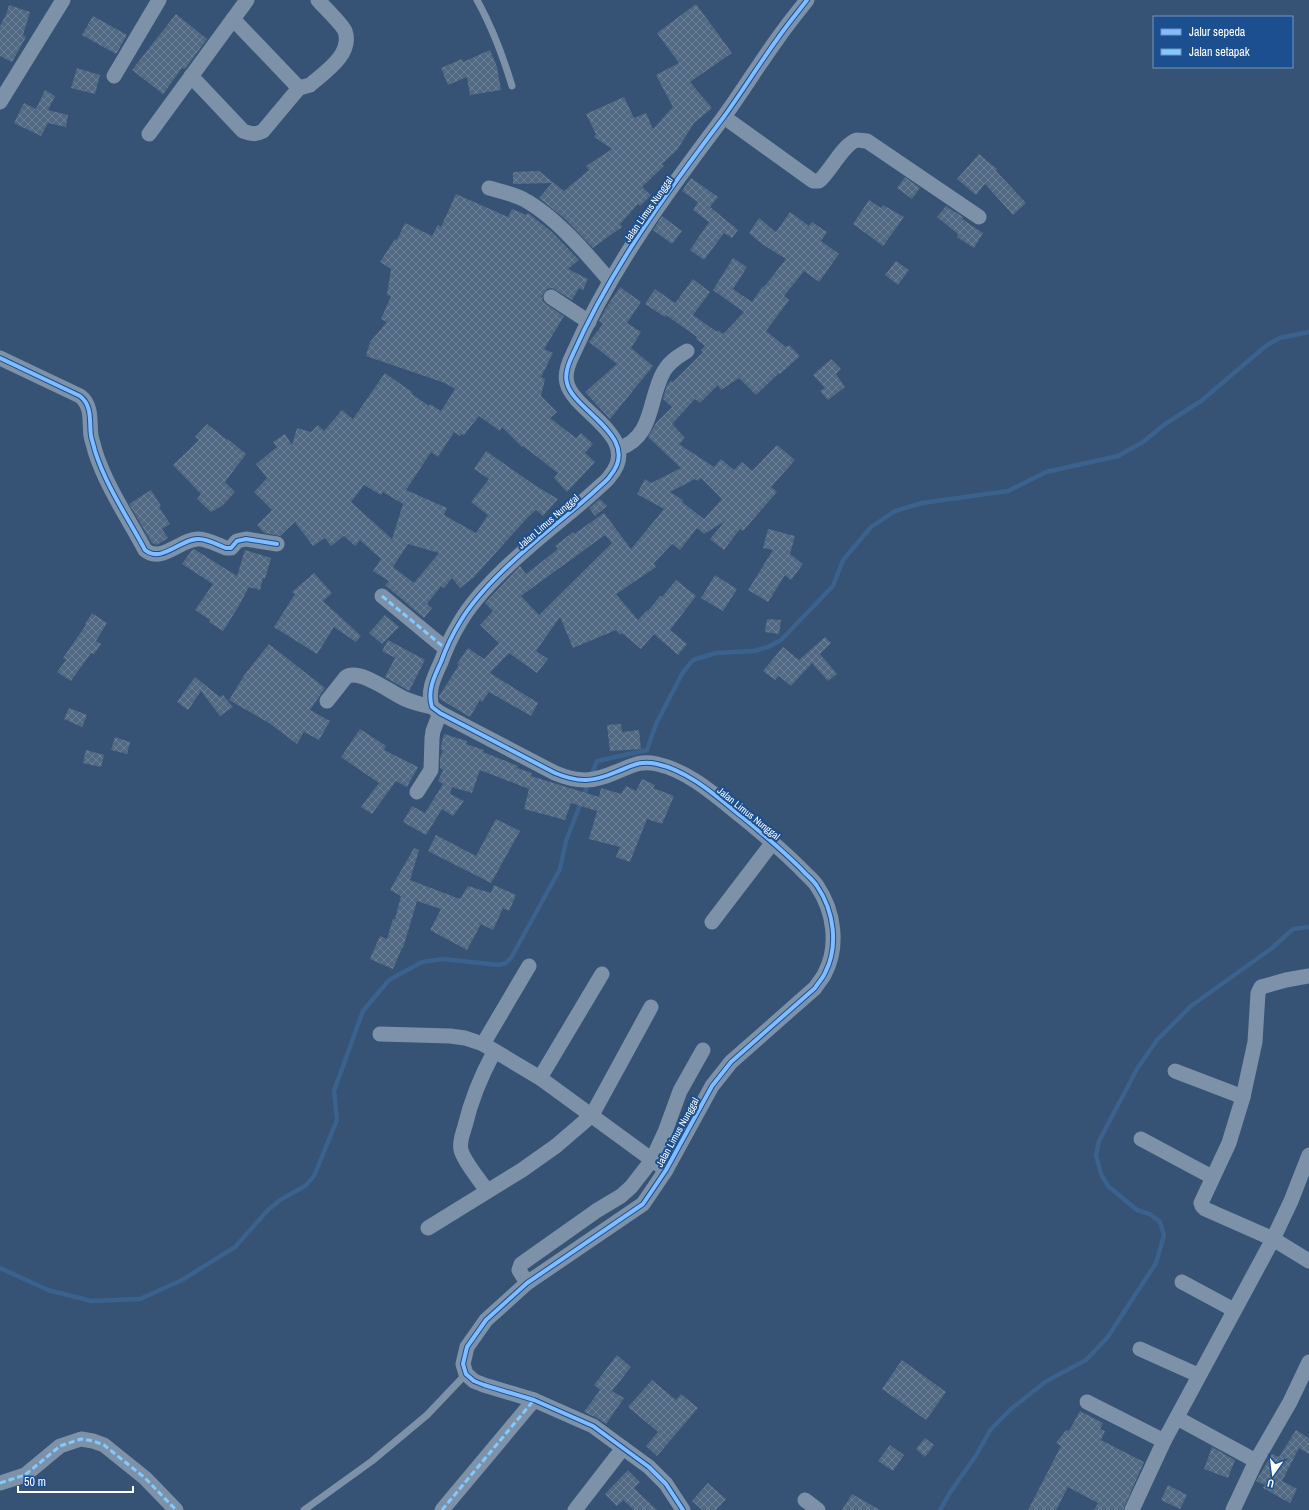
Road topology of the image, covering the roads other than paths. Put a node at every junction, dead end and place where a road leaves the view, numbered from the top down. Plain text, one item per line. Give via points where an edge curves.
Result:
1 (63, 0) edge
2 (159, 0) edge
3 (247, 0) edge
4 (318, 0) edge
5 (477, 0) edge
6 (807, 0) edge
7 (232, 20) junction
8 (114, 76) dead end
9 (191, 76) junction
10 (512, 86) dead end
11 (299, 88) junction
12 (0, 102) edge
13 (724, 116) junction
14 (148, 134) dead end
15 (489, 188) dead end
16 (979, 217) dead end
17 (610, 281) junction
18 (551, 297) dead end
19 (588, 322) junction
20 (688, 351) dead end
21 (0, 358) edge
22 (618, 450) junction
23 (277, 544) dead end
24 (382, 596) dead end
25 (446, 649) junction
26 (327, 701) dead end
27 (436, 710) junction
28 (417, 792) dead end
29 (773, 842) junction
30 (712, 922) dead end
31 (529, 966) dead end
32 (602, 974) dead end
33 (1309, 976) edge
34 (651, 1007) dead end
35 (380, 1034) dead end
36 (489, 1048) junction
37 (704, 1050) dead end
38 (1175, 1071) dead end
39 (540, 1078) junction
40 (1243, 1097) junction
41 (592, 1115) junction
42 (1141, 1139) dead end
43 (1309, 1155) edge
44 (652, 1160) junction
45 (666, 1170) junction
46 (1212, 1176) junction
47 (487, 1191) junction
48 (428, 1228) dead end
49 (1273, 1239) junction
50 (1309, 1261) edge
51 (1182, 1282) dead end
52 (527, 1283) junction
53 (1234, 1310) junction
54 (1140, 1349) dead end
55 (1309, 1362) edge
56 (466, 1374) junction
57 (1198, 1375) junction
58 (534, 1400) junction
59 (1087, 1402) dead end
60 (1177, 1418) junction
61 (1164, 1441) junction
62 (623, 1448) junction
63 (1256, 1461) junction
64 (0, 1483) edge
65 (805, 1500) dead end
66 (176, 1510) edge
67 (304, 1510) edge
68 (442, 1510) edge
69 (574, 1510) edge
70 (683, 1510) edge
71 (818, 1510) edge
72 (1132, 1510) edge
73 (1233, 1510) edge

1 - 12 street
2 - 8 street
3 - 7 street
4 - 11 street via 344,30 346,43 340,57 310,85
5 - 10 lane via 502,54
6 - 13 street, Jalan Limus Nunggal
7 - 9 street
7 - 11 street
9 - 11 street via 243,131 250,134 263,131
9 - 14 street
13 - 16 street via 813,180 819,181 824,177 845,149 856,140 867,141
13 - 17 street, Jalan Limus Nunggal via 689,162
15 - 17 street via 522,198 534,206 569,236
17 - 19 street, Jalan Limus Nunggal
18 - 19 street
19 - 22 street, Jalan Limus Nunggal via 568,365 566,381 572,395 612,436
20 - 22 street via 669,364 664,371 648,420 640,435 628,446
21 - 23 street via 85,400 91,436 109,485 148,553 159,554 198,539 226,548 230,548 240,539
22 - 25 street, Jalan Limus Nunggal via 618,462 610,476 530,545 476,599
24 - 25 street
25 - 27 street, Jalan Limus Nunggal via 431,688 430,701
26 - 27 street via 348,675 355,675 370,679 405,699
27 - 28 street via 431,770
27 - 29 street, Jalan Limus Nunggal via 555,773 575,780 599,778 636,763 645,762 672,768 716,795
29 - 30 street
29 - 45 street, Jalan Limus Nunggal via 817,886 826,904 833,936 831,960 815,988 737,1056 722,1073 712,1086
31 - 36 street
32 - 39 street
33 - 40 street via 1262,987 1258,999 1255,1042
34 - 41 street
35 - 36 street via 450,1036 465,1038
36 - 39 street
36 - 47 street via 460,1141 463,1156
37 - 44 street via 680,1091
38 - 40 street
39 - 41 street
40 - 46 street via 1228,1143
41 - 44 street
41 - 47 street via 550,1150
42 - 46 street
43 - 49 street
44 - 45 street
44 - 52 street via 621,1196 521,1264 519,1270
45 - 52 street, Jalan Limus Nunggal via 643,1204
46 - 49 street via 1201,1201 1203,1207
47 - 48 street
49 - 50 street
49 - 53 street
51 - 53 street
52 - 56 street, Jalan Limus Nunggal via 486,1320 472,1339 463,1364
53 - 57 street
54 - 57 street
55 - 63 street via 1290,1402
56 - 58 street via 484,1385
56 - 67 lane via 427,1415 372,1461
57 - 60 street
58 - 62 street via 593,1426
58 - 68 street
59 - 61 street
60 - 61 street
60 - 63 street
61 - 72 street
62 - 69 street
62 - 70 street via 649,1467 666,1484
63 - 73 street
64 - 66 street via 24,1475 60,1446 81,1438 104,1445 145,1478
65 - 71 street

